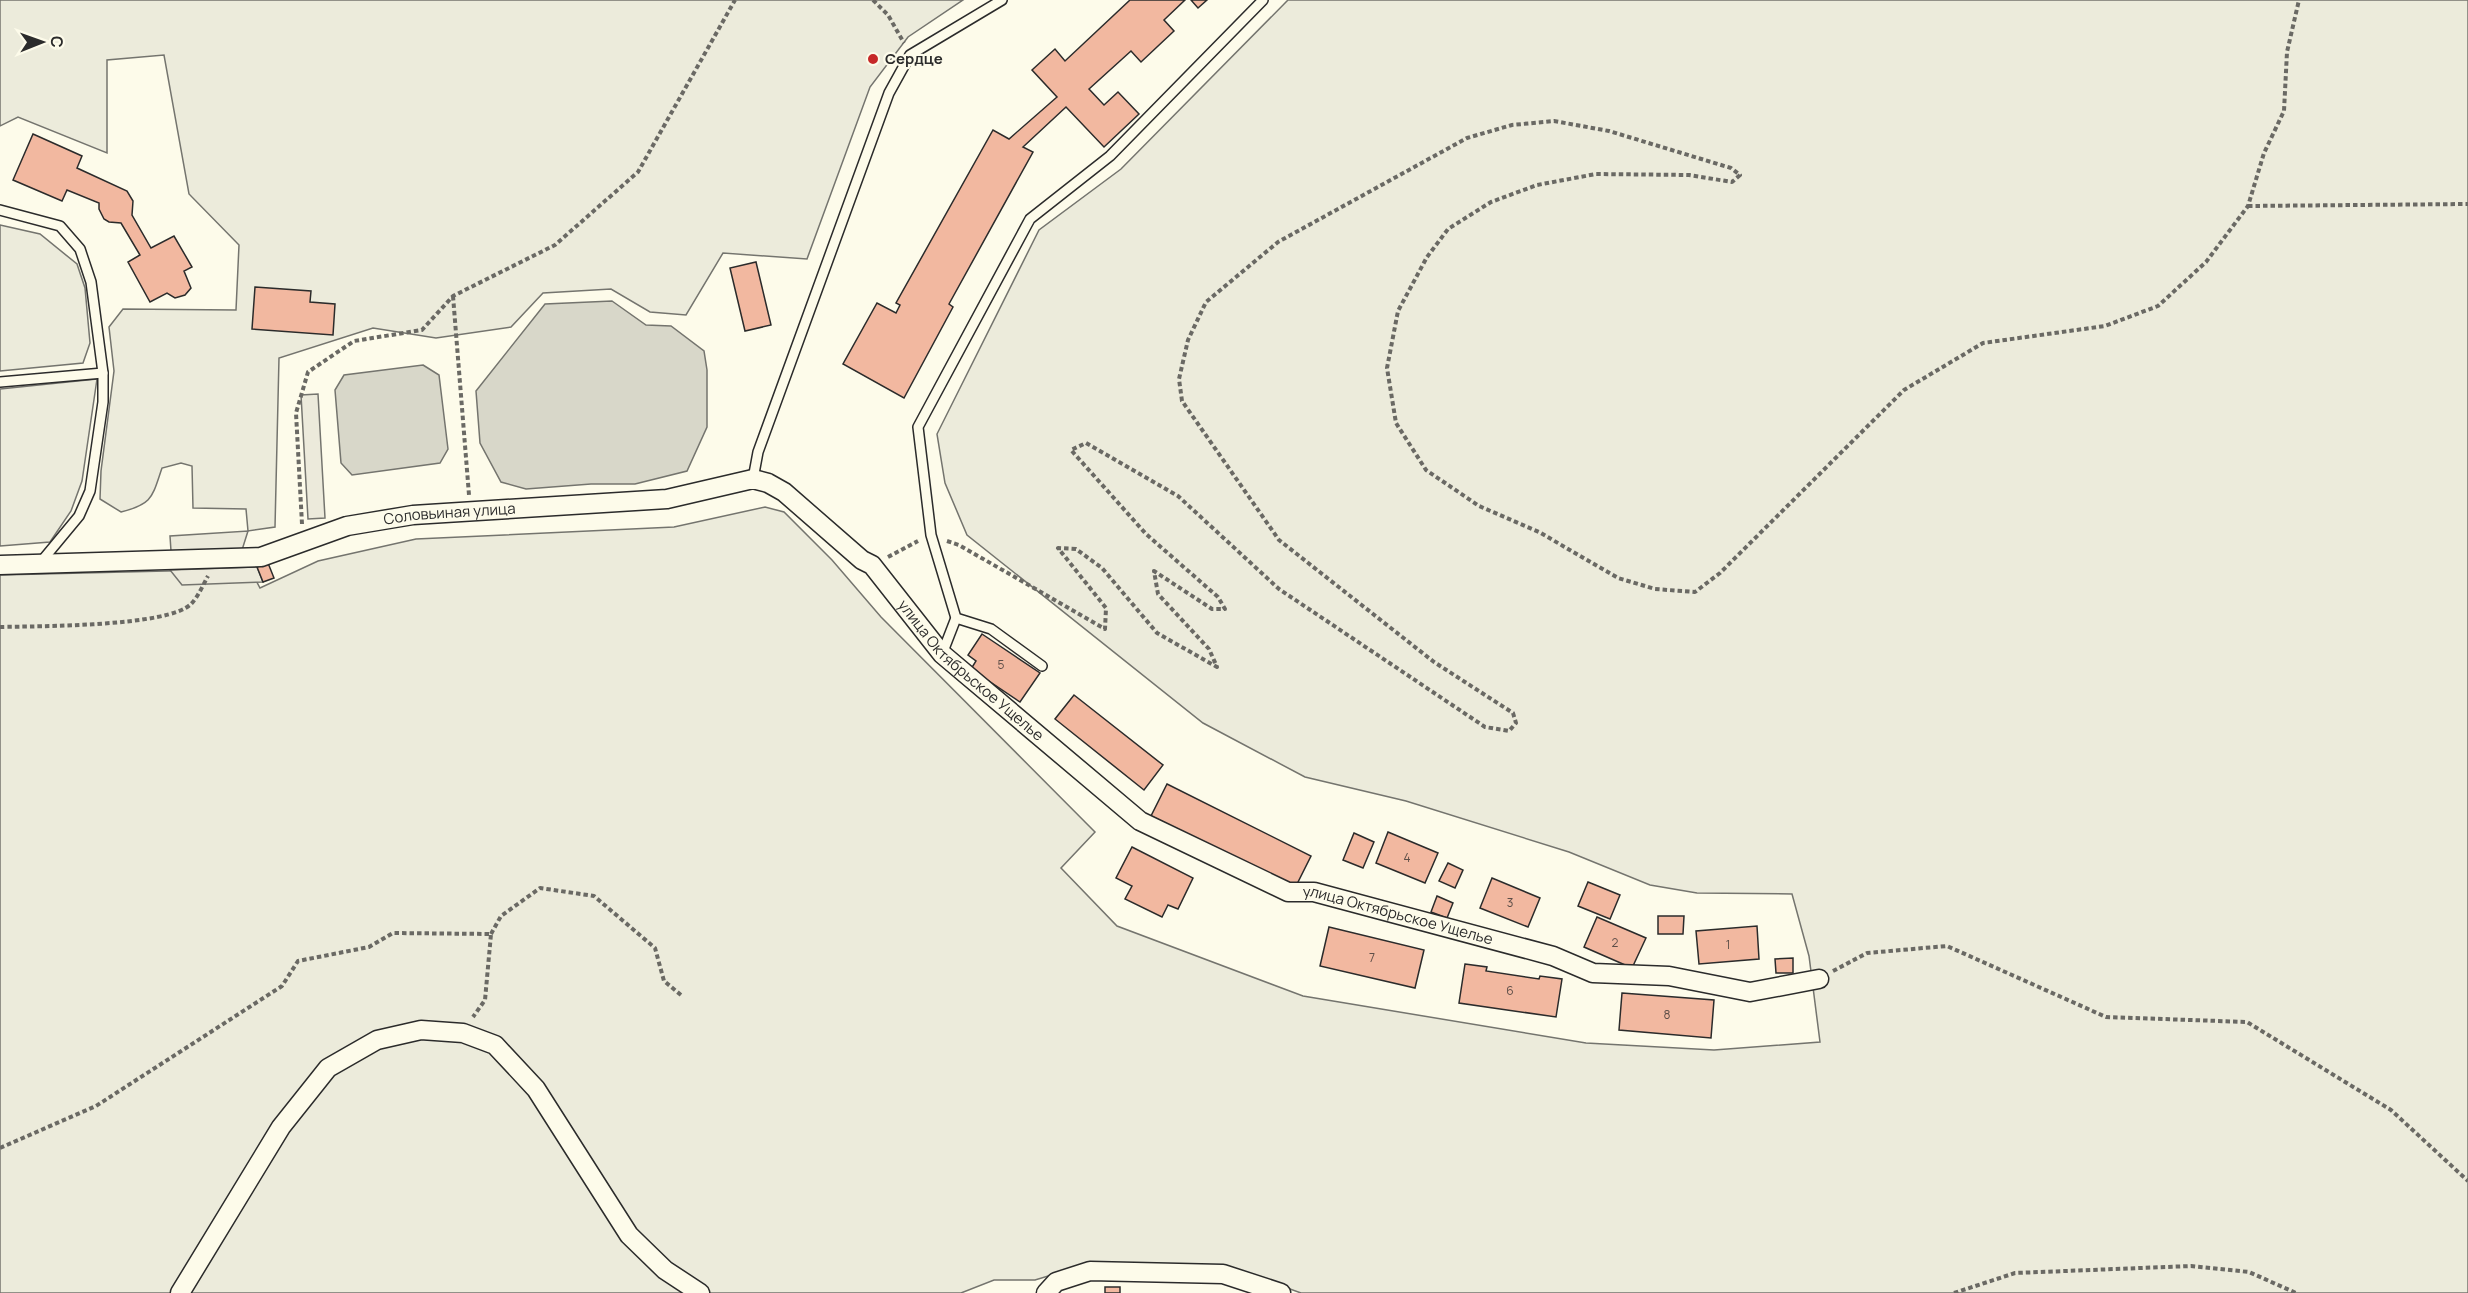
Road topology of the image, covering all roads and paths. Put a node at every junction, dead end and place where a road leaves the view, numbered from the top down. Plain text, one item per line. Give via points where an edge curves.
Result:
1 (735, 0) edge
2 (873, 0) edge
3 (1002, 0) edge
4 (1263, 0) edge
5 (2299, 0) edge
6 (910, 55) junction
7 (2468, 204) edge
8 (2248, 206) junction
9 (0, 210) edge
10 (453, 296) junction
11 (103, 373) junction
12 (0, 382) edge
13 (753, 479) junction
14 (470, 511) junction
15 (931, 535) junction
16 (303, 542) junction
17 (217, 559) junction
18 (40, 563) junction
19 (0, 565) edge
20 (872, 565) junction
21 (956, 618) junction
22 (0, 627) edge
23 (942, 654) junction
24 (1042, 666) dead end
25 (491, 934) junction
26 (1820, 979) joint
27 (681, 995) dead end
28 (463, 1033) junction
29 (0, 1148) edge
30 (2468, 1181) edge
31 (1271, 1291) edge
32 (180, 1293) edge
33 (700, 1293) edge
34 (1046, 1293) edge
35 (1954, 1293) edge
36 (2296, 1293) edge

1 - 10 path via 638,171 555,245
2 - 6 path via 888,15
3 - 6 lane
4 - 15 lane via 1110,156 1030,219 918,427
5 - 8 path via 2287,52 2284,111 2264,153
6 - 13 lane via 885,104 758,452
7 - 8 path
8 - 15 path via 2206,262 2158,306 2105,326 1983,343 1904,390 1720,573 1695,592 1655,589 1618,578 1539,532 1479,506 1426,470 1396,423 1387,368 1398,311 1427,257 1448,229 1491,202 1537,185 1596,174 1689,175 1732,182 1740,175 1731,168 1609,131 1554,121 1512,125 1467,138 1278,242 1206,302 1188,340 1179,380 1182,401 1279,540 1434,662 1513,713 1516,723 1509,732 1485,727 1279,589 1178,496 1086,442 1071,450 1146,534 1218,597 1225,609 1212,609 1154,572 1158,594 1209,649 1217,667 1156,633 1102,568 1076,549 1059,548 1106,608 1105,629 959,545
9 - 11 lane via 60,226 80,249 91,282
10 - 14 path
10 - 16 path via 422,330 354,341 309,372 296,413
11 - 12 lane
11 - 18 lane via 103,402 90,491 79,516
13 - 14 street, Соловьиная улица via 667,499
13 - 20 street via 784,492
14 - 16 street, Соловьиная улица via 412,515 347,526
15 - 20 path
15 - 21 lane
16 - 17 street, Соловьиная улица via 261,557
17 - 18 street, Соловьиная улица
17 - 22 path via 191,604 177,613 115,623
18 - 19 street, Соловьиная улица
20 - 23 street, улица Октябрьское Ущелье
21 - 23 lane
21 - 24 lane via 991,629
23 - 26 street, улица Октябрьское Ущелье via 1140,821 1288,892 1314,892 1544,953 1593,973 1670,976 1750,992
25 - 27 path via 501,916 540,888 594,896 655,948 664,981
25 - 28 path via 485,1000
25 - 29 path via 393,933 369,947 298,961 282,986 96,1106
26 - 30 path via 1867,953 1947,946 2106,1017 2247,1022 2391,1110
28 - 32 street via 421,1030 376,1040 328,1068 281,1127
28 - 33 street via 495,1045 536,1089 629,1235 665,1270
31 - 34 street via 1223,1274 1090,1271 1056,1281
35 - 36 path via 2015,1273 2191,1266 2249,1272

